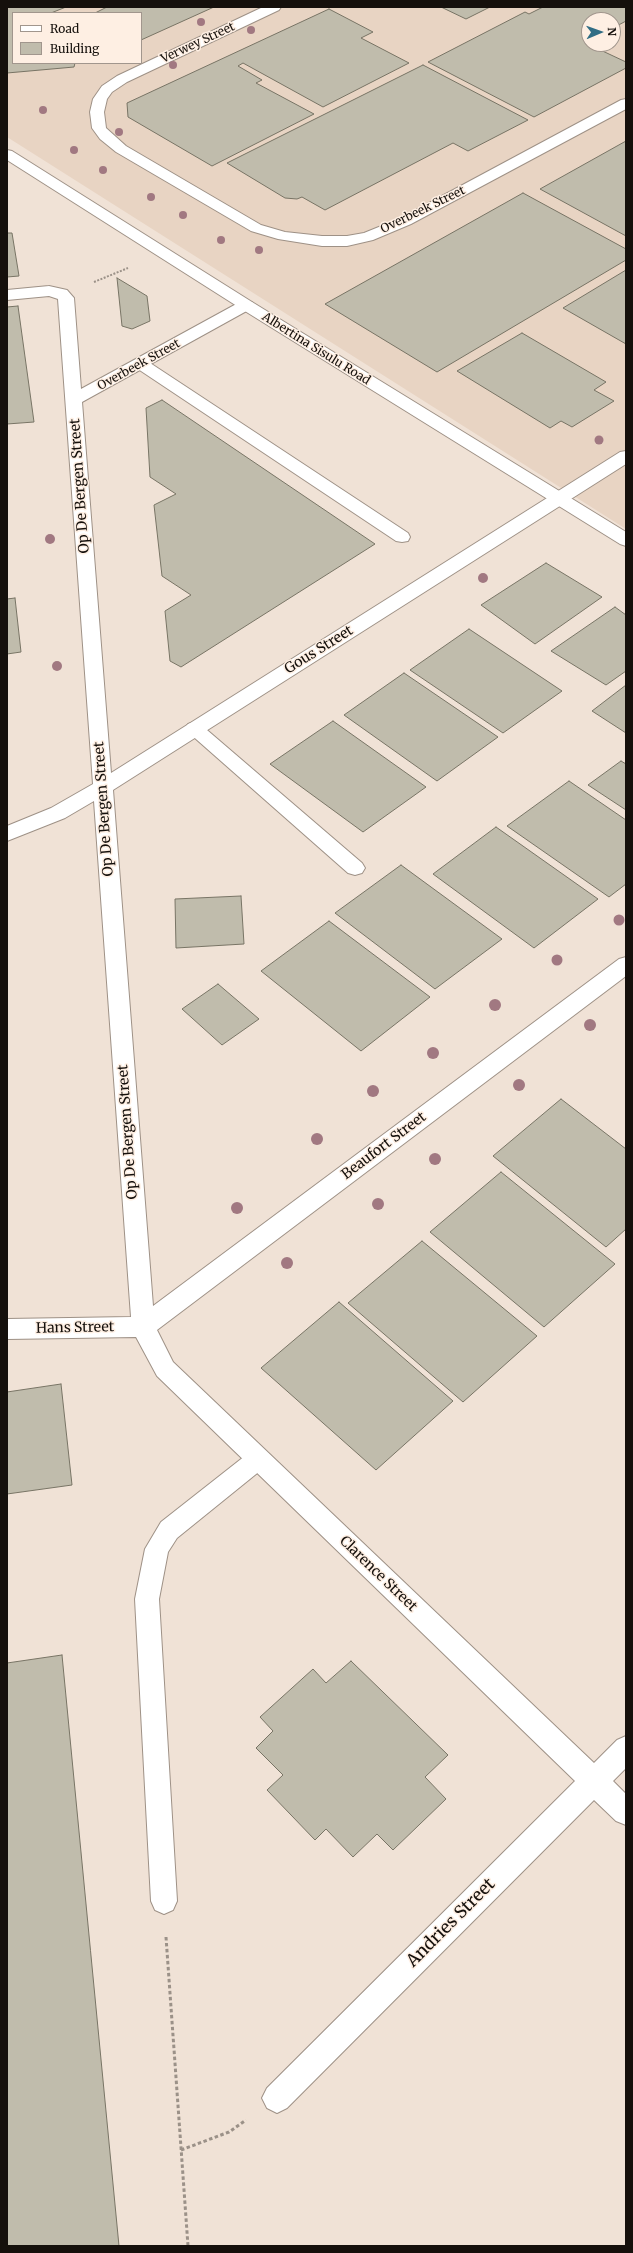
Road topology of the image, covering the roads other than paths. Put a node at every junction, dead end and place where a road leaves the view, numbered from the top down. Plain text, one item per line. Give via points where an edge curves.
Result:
1 (274, 7) edge
2 (122, 79) joint
3 (626, 103) edge
4 (7, 154) edge
5 (7, 295) edge
6 (246, 305) junction
7 (141, 364) junction
8 (74, 400) junction
9 (626, 456) edge
10 (560, 498) junction
11 (402, 537) dead end
12 (626, 540) edge
13 (194, 728) junction
14 (103, 787) junction
15 (7, 834) edge
16 (355, 868) dead end
17 (626, 965) edge
18 (143, 1327) junction
19 (7, 1329) edge
20 (258, 1459) junction
21 (626, 1749) edge
22 (593, 1781) junction
23 (626, 1812) edge
24 (164, 1901) road end
25 (277, 2098) road end

1 - 2 street, Verwey Street
2 - 3 street, Overbeek Street via 107,89 100,99 97,112 100,128 105,136 121,149 256,228 283,236 322,241 347,241 368,236 406,221
4 - 6 street, Albertina Sisulu Road
5 - 8 street, Op De Bergen Street via 49,291 66,298
6 - 7 street, Overbeek Street
6 - 10 street, Albertina Sisulu Road via 442,428
7 - 8 street, Overbeek Street
7 - 11 lane
8 - 14 street, Op De Bergen Street
9 - 10 street, Gous Street
10 - 12 street, Albertina Sisulu Road
10 - 13 street, Gous Street
13 - 14 street, Gous Street
13 - 16 lane
14 - 15 street, Gous Street via 58,813
14 - 18 street, Op De Bergen Street
17 - 18 street, Beaufort Street
18 - 19 street, Hans Street
18 - 20 street, Clarence Street via 165,1369
20 - 22 street, Clarence Street
20 - 24 lane via 169,1530 157,1549 147,1599
21 - 22 street, Andries Street
22 - 23 street, Clarence Street
22 - 25 street, Andries Street

